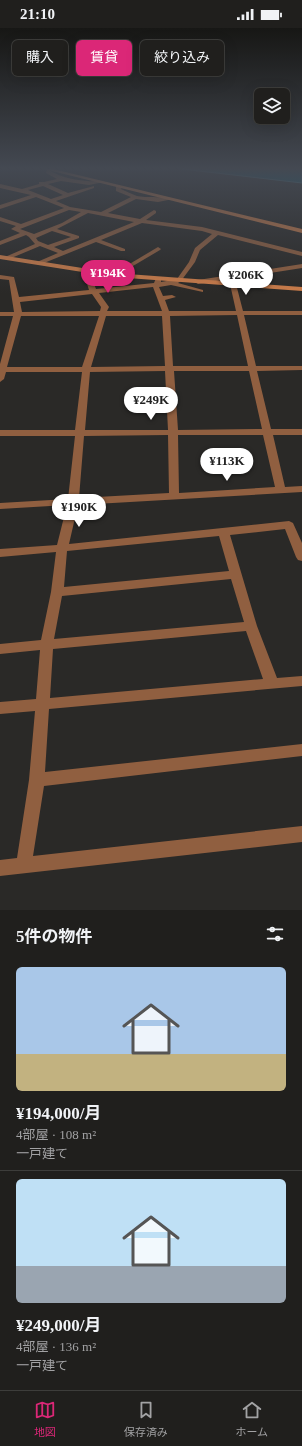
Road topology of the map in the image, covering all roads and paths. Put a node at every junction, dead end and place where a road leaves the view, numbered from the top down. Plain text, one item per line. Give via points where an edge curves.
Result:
1 (63, 210) edge
2 (82, 210) edge
3 (109, 210) edge
4 (216, 210) edge
5 (87, 211) junction
6 (154, 212) dead end
7 (102, 214) junction
8 (0, 219) edge
9 (141, 221) junction
10 (11, 223) junction
11 (0, 226) edge
12 (21, 226) junction
13 (52, 229) junction
14 (302, 231) edge
15 (216, 233) junction
16 (24, 234) junction
17 (33, 236) junction
18 (96, 240) junction
19 (0, 243) edge
20 (40, 244) junction
21 (48, 247) junction
22 (158, 249) dead end
23 (124, 250) dead end
24 (63, 253) junction
25 (302, 254) edge
26 (4, 257) edge
27 (39, 263) junction
28 (302, 266) edge
29 (86, 271) junction
30 (114, 275) junction
31 (0, 277) edge
32 (179, 280) junction
33 (157, 282) junction
34 (198, 282) junction
35 (171, 283) junction
36 (233, 284) junction
37 (302, 289) edge
38 (93, 290) junction
39 (201, 292) dead end
40 (172, 297) dead end
41 (161, 299) junction
42 (16, 300) junction
43 (103, 313) junction
44 (166, 313) junction
45 (239, 313) junction
46 (302, 313) edge
47 (0, 314) edge
48 (18, 314) junction
49 (169, 368) junction
50 (252, 368) junction
51 (302, 368) edge
52 (86, 369) junction
53 (1, 370) edge
54 (0, 379) edge
55 (173, 432) junction
56 (302, 432) edge
57 (0, 433) edge
58 (81, 433) junction
59 (268, 433) junction
60 (302, 489) edge
61 (281, 491) junction
62 (174, 496) junction
63 (73, 503) junction
64 (0, 506) edge
65 (224, 532) junction
66 (299, 543) edge
67 (62, 548) junction
68 (0, 553) edge
69 (302, 557) edge
70 (236, 574) junction
71 (57, 592) junction
72 (251, 626) junction
73 (47, 644) junction
74 (0, 649) edge
75 (302, 680) edge
76 (272, 684) junction
77 (42, 703) junction
78 (0, 708) edge
79 (302, 750) edge
80 (37, 780) junction
81 (302, 834) edge
82 (24, 864) junction
83 (0, 868) edge

1 - 12 street
2 - 5 street
3 - 7 street
4 - 14 main road
5 - 7 street
5 - 13 street
6 - 9 street
7 - 9 street
8 - 10 street
9 - 15 street via 202,228
9 - 18 street
10 - 11 street
10 - 12 street
12 - 16 street via 14,229
13 - 17 street
13 - 21 street via 77,237
15 - 25 street
15 - 32 street via 197,249 192,262
16 - 17 street
16 - 19 street
17 - 20 street via 33,240
18 - 23 street
18 - 24 street
20 - 21 street
20 - 26 street
21 - 24 street
22 - 30 street
24 - 27 street
26 - 27 main road
27 - 29 main road
28 - 34 street
29 - 30 main road
29 - 38 street
30 - 33 main road
31 - 42 street via 12,278
32 - 33 main road
32 - 34 main road
32 - 35 street
33 - 35 street
33 - 38 street
33 - 41 street
34 - 36 main road
35 - 39 street
36 - 37 main road
36 - 45 street
38 - 42 street
38 - 43 street via 105,307
40 - 41 street
41 - 44 street
42 - 48 street
43 - 44 street
43 - 48 street
43 - 52 street
44 - 45 street
44 - 49 street
45 - 46 street
45 - 50 street
47 - 48 street
48 - 53 street
49 - 50 street
49 - 52 street
49 - 55 street
50 - 51 street
50 - 59 street
52 - 53 street
52 - 58 street
53 - 54 street
55 - 58 street
55 - 59 street
55 - 62 street
56 - 59 street
57 - 58 street
58 - 63 street
59 - 61 street
60 - 61 street
61 - 62 street
62 - 63 street
63 - 64 street
63 - 67 street
65 - 66 street via 289,525
65 - 67 street
65 - 70 street
66 - 69 street
67 - 68 street
67 - 71 street
70 - 71 street
70 - 72 street
71 - 73 street
72 - 73 street
72 - 76 street
73 - 74 street
73 - 77 street
75 - 76 street
76 - 77 street
77 - 78 street
77 - 80 street
79 - 80 street
80 - 82 street
81 - 82 street
82 - 83 street

